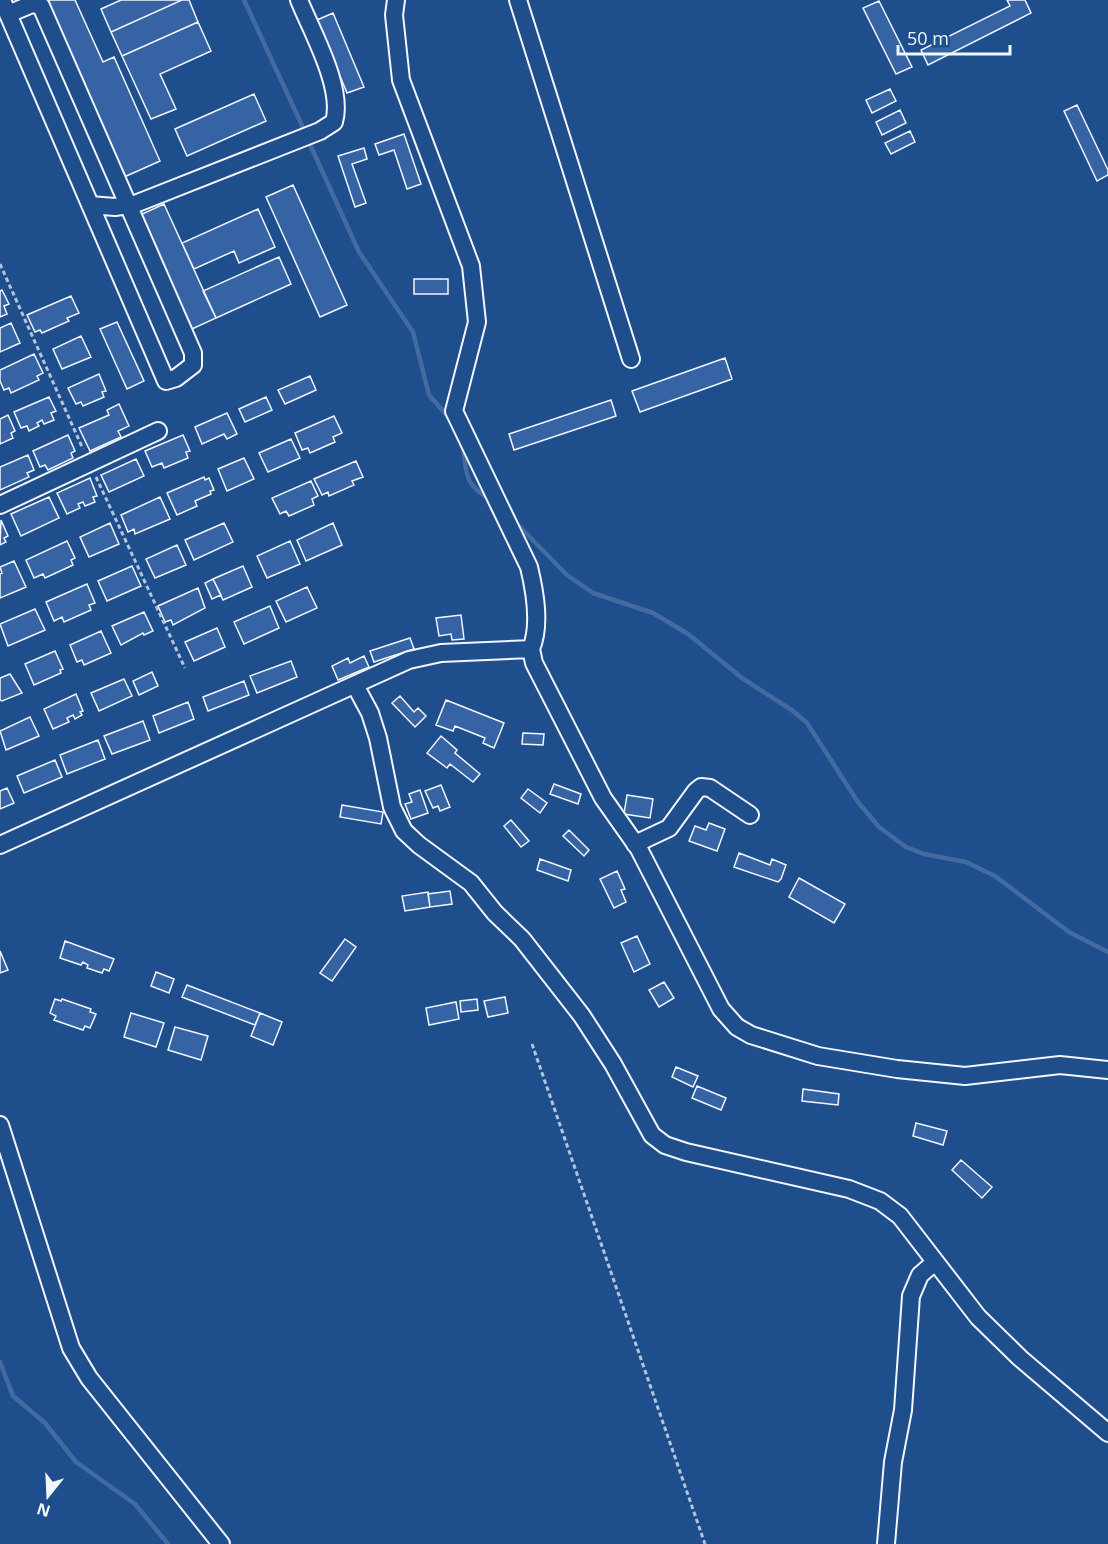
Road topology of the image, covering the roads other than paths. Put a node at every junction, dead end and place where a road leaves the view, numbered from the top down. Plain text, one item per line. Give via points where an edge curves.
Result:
1 (299, 0) edge
2 (396, 0) edge
3 (518, 0) edge
4 (5, 7) edge
5 (90, 205) junction
6 (129, 205) junction
7 (631, 359) dead end
8 (158, 431) dead end
9 (0, 505) edge
10 (531, 649) junction
11 (355, 685) junction
12 (750, 815) dead end
13 (635, 844) junction
14 (0, 845) edge
15 (1108, 1070) edge
16 (0, 1125) edge
17 (935, 1262) junction
18 (1108, 1433) edge
19 (221, 1544) edge
20 (886, 1544) edge

1 - 6 street via 335,91 334,122 320,131
2 - 10 street via 401,80 471,266 477,322 454,411 529,567 535,611
3 - 7 street
4 - 5 street
4 - 6 street via 41,6
5 - 6 street
5 - 6 street via 166,381 193,365 193,353
8 - 9 street
10 - 11 street via 441,653 409,660
10 - 13 street via 534,663 603,798
11 - 14 street
11 - 17 street via 375,729 392,807 404,831 471,883 546,966 613,1064 652,1135 665,1145 686,1152 849,1189 880,1201 900,1216
12 - 13 street via 710,788 701,787 669,828
13 - 15 street via 721,1009 737,1027 751,1035 818,1056 965,1077 1060,1065
16 - 19 street via 70,1348 89,1378
17 - 18 street via 1020,1358
17 - 20 street via 920,1275 911,1296 903,1410 893,1462

